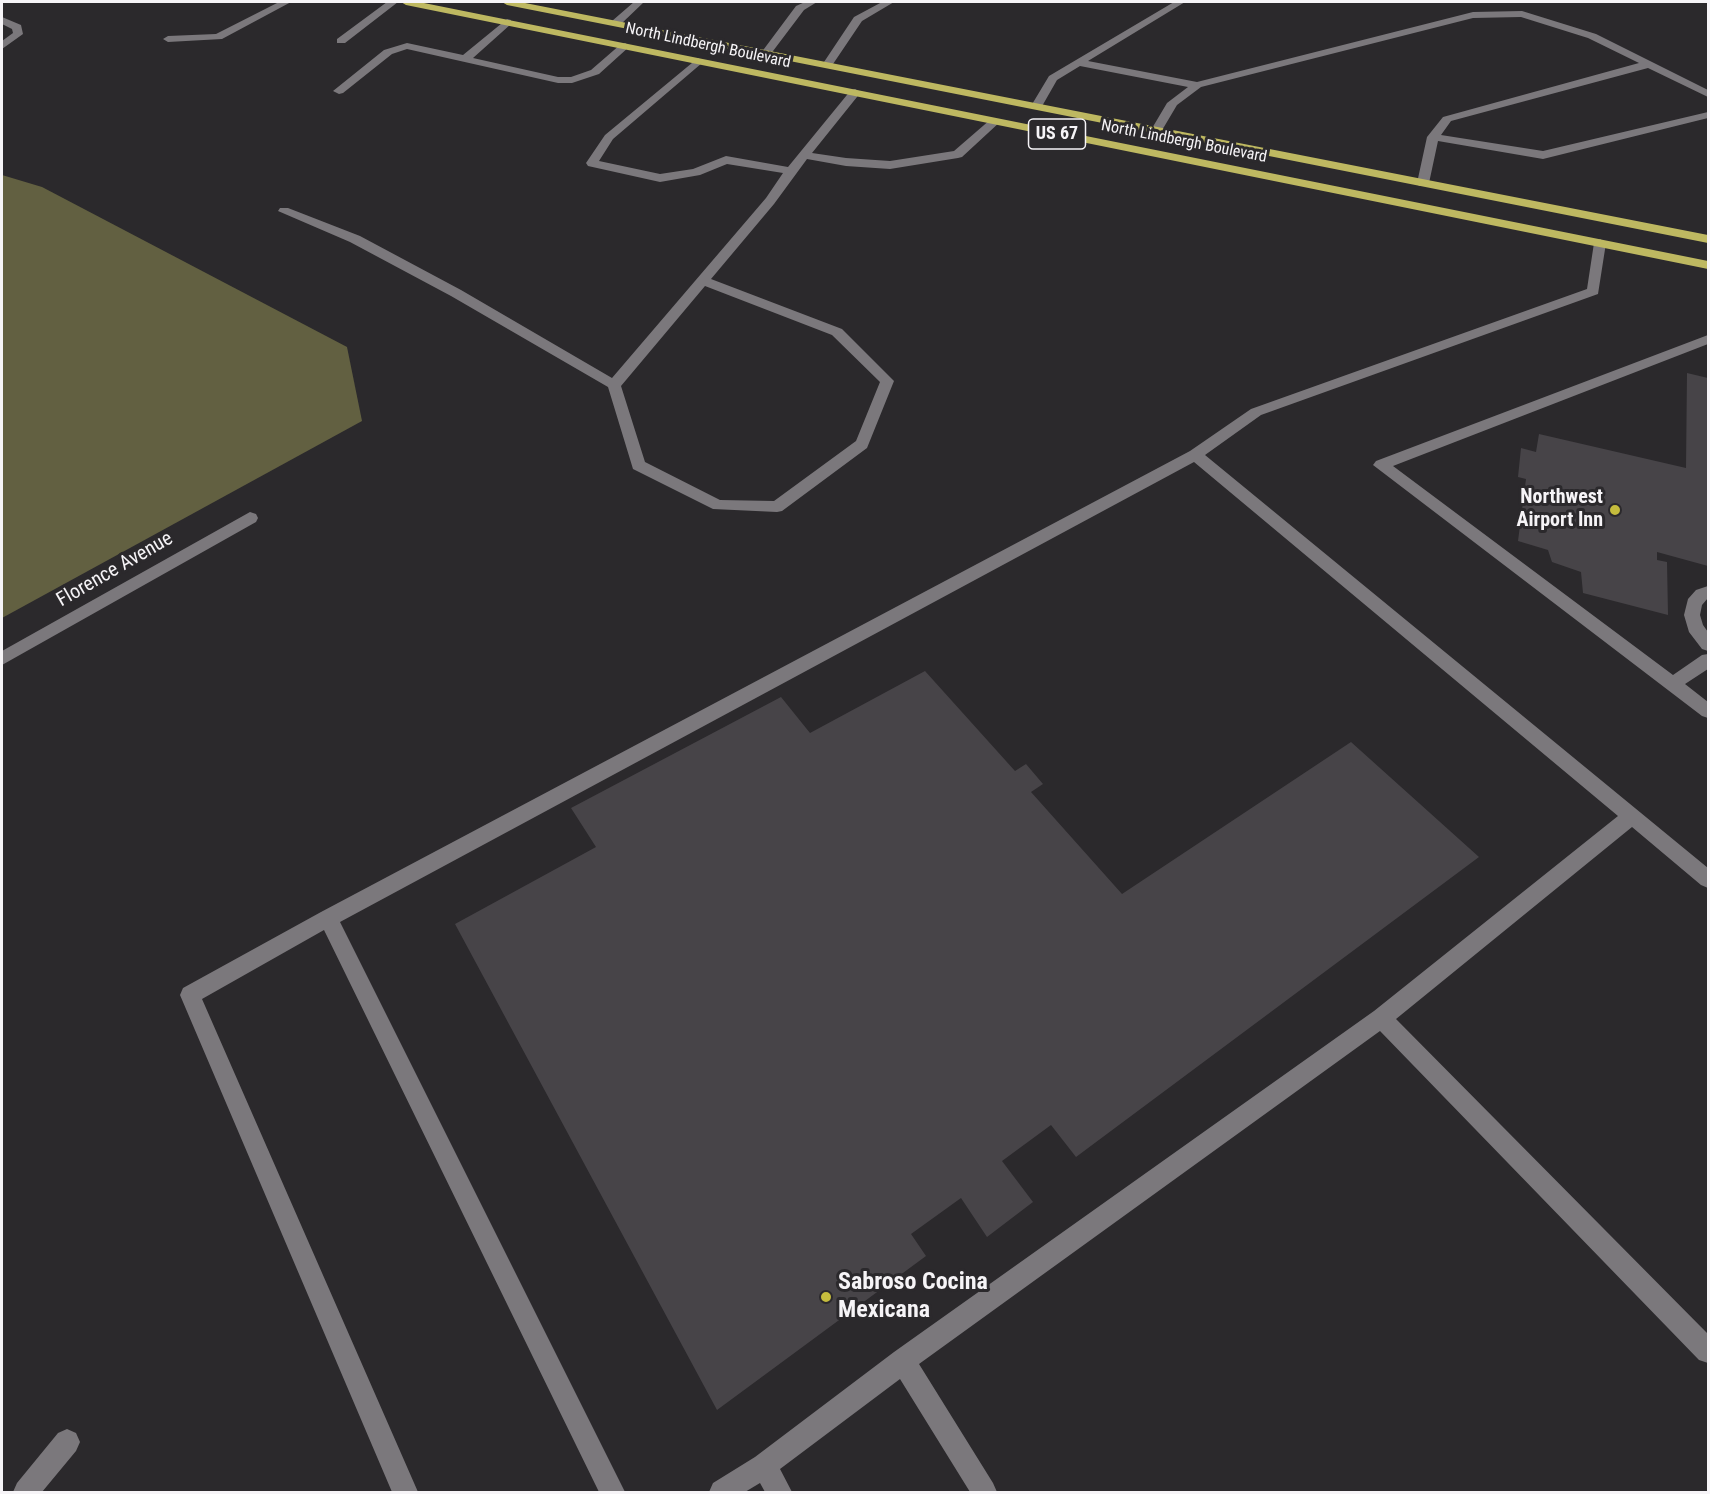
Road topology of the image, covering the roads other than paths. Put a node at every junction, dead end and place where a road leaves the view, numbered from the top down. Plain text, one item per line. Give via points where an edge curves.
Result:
1 (285, 2) edge
2 (393, 2) edge
3 (406, 2) edge
4 (507, 2) edge
5 (639, 2) edge
6 (812, 2) edge
7 (889, 2) edge
8 (1180, 2) edge
9 (522, 3) edge
10 (2, 20) edge
11 (507, 22) junction
12 (616, 23) junction
13 (168, 39) dead end
14 (341, 41) dead end
15 (2, 46) edge
16 (625, 46) junction
17 (766, 53) junction
18 (465, 58) junction
19 (698, 61) junction
20 (1079, 63) junction
21 (1649, 64) junction
22 (827, 65) junction
23 (1197, 85) junction
24 (339, 91) dead end
25 (855, 92) junction
26 (1708, 94) edge
27 (1036, 106) junction
28 (1708, 115) edge
29 (995, 121) junction
30 (1157, 130) junction
31 (1432, 137) junction
32 (804, 155) junction
33 (791, 171) junction
34 (1423, 183) junction
35 (284, 211) dead end
36 (1708, 239) edge
37 (1600, 243) junction
38 (1708, 265) edge
39 (703, 280) junction
40 (1708, 339) edge
41 (614, 385) junction
42 (1195, 455) junction
43 (250, 518) dead end
44 (1708, 592) edge
45 (1708, 644) edge
46 (2, 659) edge
47 (1708, 660) edge
48 (1673, 684) junction
49 (1708, 711) edge
50 (1632, 816) junction
51 (1708, 879) edge
52 (328, 918) junction
53 (1381, 1018) junction
54 (1708, 1351) edge
55 (903, 1361) junction
56 (67, 1442) dead end
57 (764, 1466) junction
58 (26, 1492) edge
59 (405, 1492) edge
60 (612, 1492) edge
61 (722, 1492) edge
62 (779, 1492) edge
63 (984, 1492) edge

1 - 13 street via 218,37
2 - 14 street
3 - 11 highway, North Lindbergh Boulevard / US 67
4 - 9 highway, North Lindbergh Boulevard / US 67
5 - 12 street
6 - 17 street via 800,8
7 - 22 street via 858,19
8 - 20 street
9 - 12 highway, North Lindbergh Boulevard / US 67
10 - 15 street via 17,27 18,34
11 - 16 highway, North Lindbergh Boulevard / US 67
11 - 18 street
12 - 17 highway, North Lindbergh Boulevard / US 67
16 - 18 street via 595,72 572,80
16 - 19 highway, North Lindbergh Boulevard / US 67
17 - 22 highway, North Lindbergh Boulevard / US 67
18 - 24 street via 416,47 399,48 388,52
19 - 25 highway, North Lindbergh Boulevard / US 67
19 - 33 street via 609,137 592,163 660,178 696,172 726,160
20 - 23 street
20 - 27 street via 1053,78
21 - 23 street via 1592,36 1522,14 1473,15
21 - 26 street
21 - 31 street via 1447,119
22 - 27 highway, North Lindbergh Boulevard / US 67
23 - 30 street via 1173,103
25 - 29 highway, North Lindbergh Boulevard / US 67
25 - 32 street
27 - 30 highway, North Lindbergh Boulevard / US 67
28 - 31 street via 1543,155
29 - 32 street via 958,154 890,165
29 - 37 highway, North Lindbergh Boulevard / US 67
30 - 34 highway, North Lindbergh Boulevard / US 67
31 - 34 street
32 - 33 street
33 - 39 street
34 - 36 highway, North Lindbergh Boulevard / US 67
35 - 41 street via 355,239
37 - 38 highway, North Lindbergh Boulevard / US 67
37 - 42 street via 1593,291 1256,412
39 - 41 street
39 - 41 street via 837,332 887,381 862,444 777,507 718,505 638,465
40 - 48 street via 1382,465
42 - 50 street
42 - 52 street
43 - 46 street, Florence Avenue
44 - 45 street via 1694,603 1692,615 1695,627
47 - 48 street
48 - 49 street
50 - 51 street
50 - 53 street
52 - 59 street via 190,995
52 - 60 street
53 - 54 street
53 - 55 street
55 - 57 street
55 - 63 street
56 - 58 street
57 - 61 street
57 - 62 street

